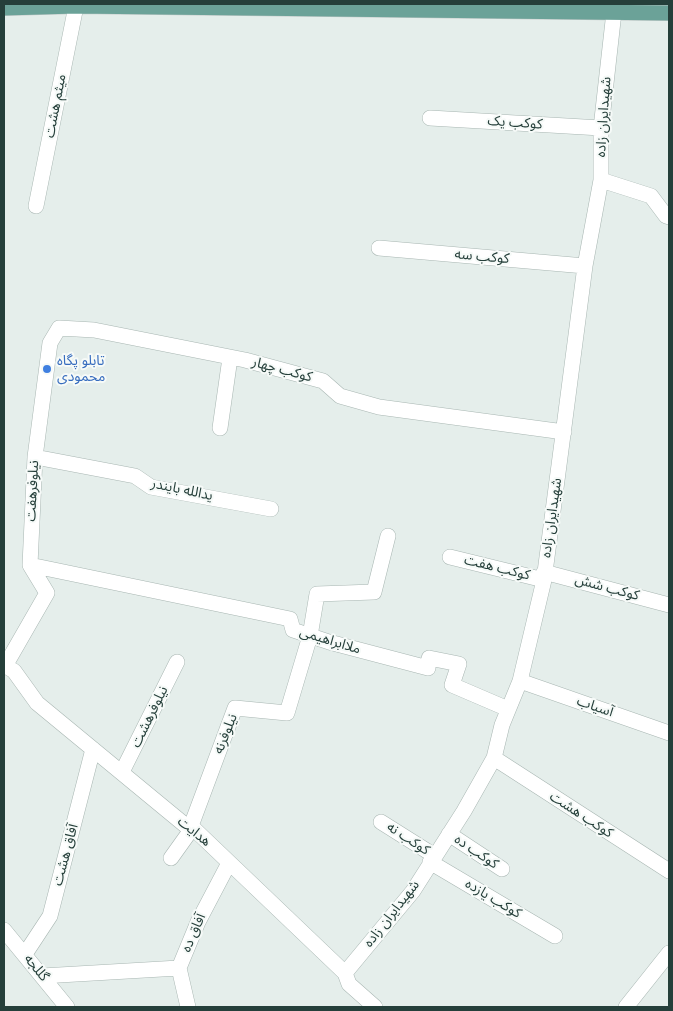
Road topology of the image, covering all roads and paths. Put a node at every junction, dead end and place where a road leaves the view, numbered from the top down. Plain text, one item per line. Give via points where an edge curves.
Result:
1 (76, 6) junction
2 (4, 8) edge
3 (614, 12) junction
4 (669, 13) edge
5 (430, 118) dead end
6 (600, 128) junction
7 (601, 180) junction
8 (36, 206) dead end
9 (669, 216) edge
10 (379, 248) dead end
11 (585, 266) junction
12 (84, 328) joint
13 (230, 358) junction
14 (220, 428) dead end
15 (564, 432) junction
16 (35, 457) junction
17 (271, 509) dead end
18 (388, 536) dead end
19 (450, 557) dead end
20 (30, 565) junction
21 (544, 576) junction
22 (669, 605) edge
23 (310, 636) junction
24 (177, 662) dead end
25 (7, 670) edge
26 (520, 681) junction
27 (508, 709) junction
28 (669, 733) edge
29 (93, 749) junction
30 (494, 758) junction
31 (122, 772) junction
32 (381, 822) dead end
33 (191, 828) junction
34 (449, 834) junction
35 (171, 858) dead end
36 (433, 859) junction
37 (228, 863) junction
38 (502, 869) dead end
39 (669, 871) edge
40 (4, 930) edge
41 (555, 936) dead end
42 (669, 953) edge
43 (24, 954) junction
44 (179, 968) junction
45 (345, 973) junction
46 (42, 976) junction
47 (67, 1007) edge
48 (188, 1007) edge
49 (375, 1007) edge
50 (626, 1007) edge

1 - 2 main road
1 - 3 main road
1 - 8 street, میثم هشت
3 - 4 main road
3 - 6 street, شهیدایران زاده
5 - 6 street, کوکب یک
6 - 7 street, شهیدایران زاده
7 - 9 street via 651,196
7 - 11 street, شهیدایران زاده
10 - 11 street, کوکب سه
11 - 15 street, شهیدایران زاده
12 - 13 street, کوکب چهار
12 - 16 street, نیلوفرهفت via 59,328 50,343
13 - 14 street
13 - 15 street, کوکب چهار via 323,381 340,396 379,407
15 - 21 street, شهیدایران زاده
16 - 17 street, یدالله بایندر via 135,476 151,487
16 - 20 street, نیلوفرهفت
18 - 23 street via 374,592 317,594
19 - 21 street, کوکب هفت
20 - 23 street, ملاابراهیمی via 290,619 293,630
20 - 25 street via 47,593
21 - 22 street, کوکب شش
21 - 26 street, شهیدایران زاده
23 - 27 street, ملاابراهیمی via 428,668 429,658 459,664 452,685
23 - 33 street, نیلوفرنه via 287,713 235,708
24 - 31 street, نیلوفرهشت
25 - 29 street, هدایت via 37,704
26 - 27 street, شهیدایران زاده
26 - 28 street, آسیاب
27 - 30 street, شهیدایران زاده
29 - 31 street, هدایت
29 - 43 street, آفاق هشت via 50,916
30 - 34 street, شهیدایران زاده
30 - 39 street, کوکب هشت
31 - 33 street, هدایت
32 - 36 street, کوکب نه
33 - 35 street
33 - 37 street, هدایت
34 - 36 street, شهیدایران زاده
34 - 38 street, کوکب ده
36 - 41 street, کوکب یازده
36 - 45 street, شهیدایران زاده via 413,891
37 - 44 street, آفاق ده
37 - 45 street, هدایت
40 - 43 street, گللجه
42 - 50 street
43 - 46 street, گللجه
44 - 46 street
44 - 48 street, آفاق ده
45 - 49 street, هدایت via 349,984
46 - 47 street, گللجه

